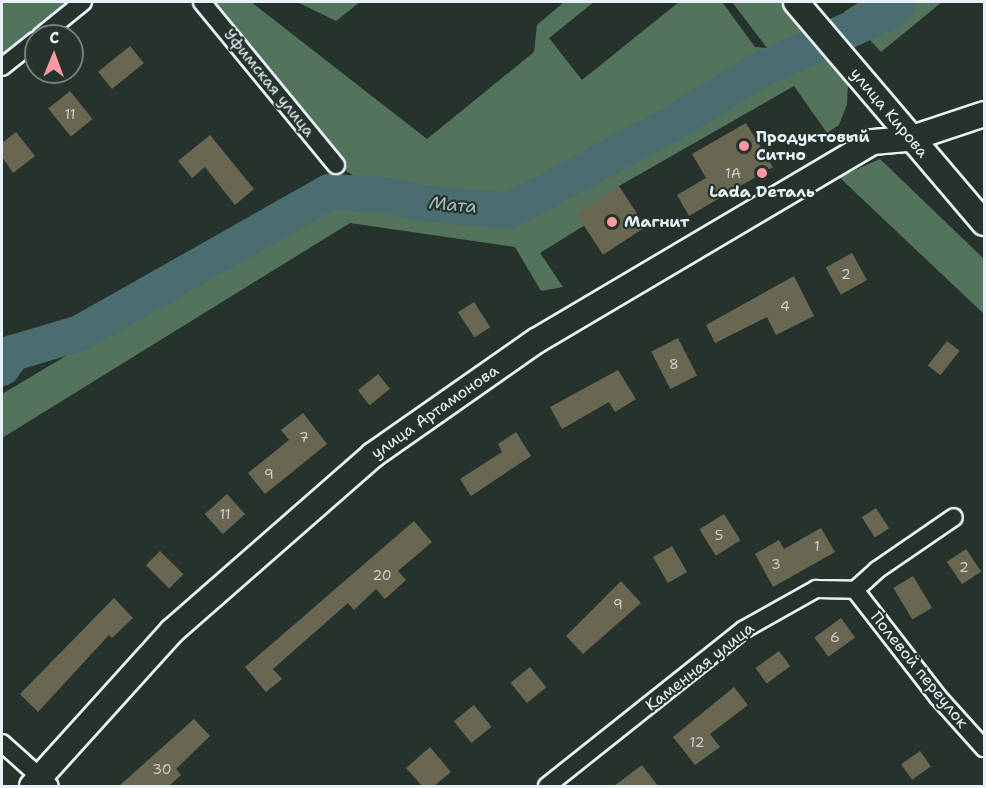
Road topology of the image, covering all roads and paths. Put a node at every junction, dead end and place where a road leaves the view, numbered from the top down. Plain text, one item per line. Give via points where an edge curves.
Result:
1 (83, 2) edge
2 (202, 2) edge
3 (800, 6) edge
4 (56, 24) edge
5 (24, 50) edge
6 (2, 67) edge
7 (984, 114) edge
8 (909, 139) junction
9 (336, 165) dead end
10 (984, 223) edge
11 (954, 517) dead end
12 (855, 590) junction
13 (2, 743) edge
14 (984, 748) edge
15 (40, 783) edge
16 (547, 786) edge

1 - 4 street
2 - 9 street, Уфимская улица
3 - 8 street, улица Кирова
5 - 6 street
7 - 8 street, улица Артамонова
8 - 10 street, улица Кирова
8 - 15 street, улица Артамонова via 873,142 651,272 536,341 373,455 172,631
11 - 12 street via 877,570
12 - 14 street, Полевой переулок via 938,697
12 - 16 street, Каменная улица via 816,590 742,630
13 - 15 street

